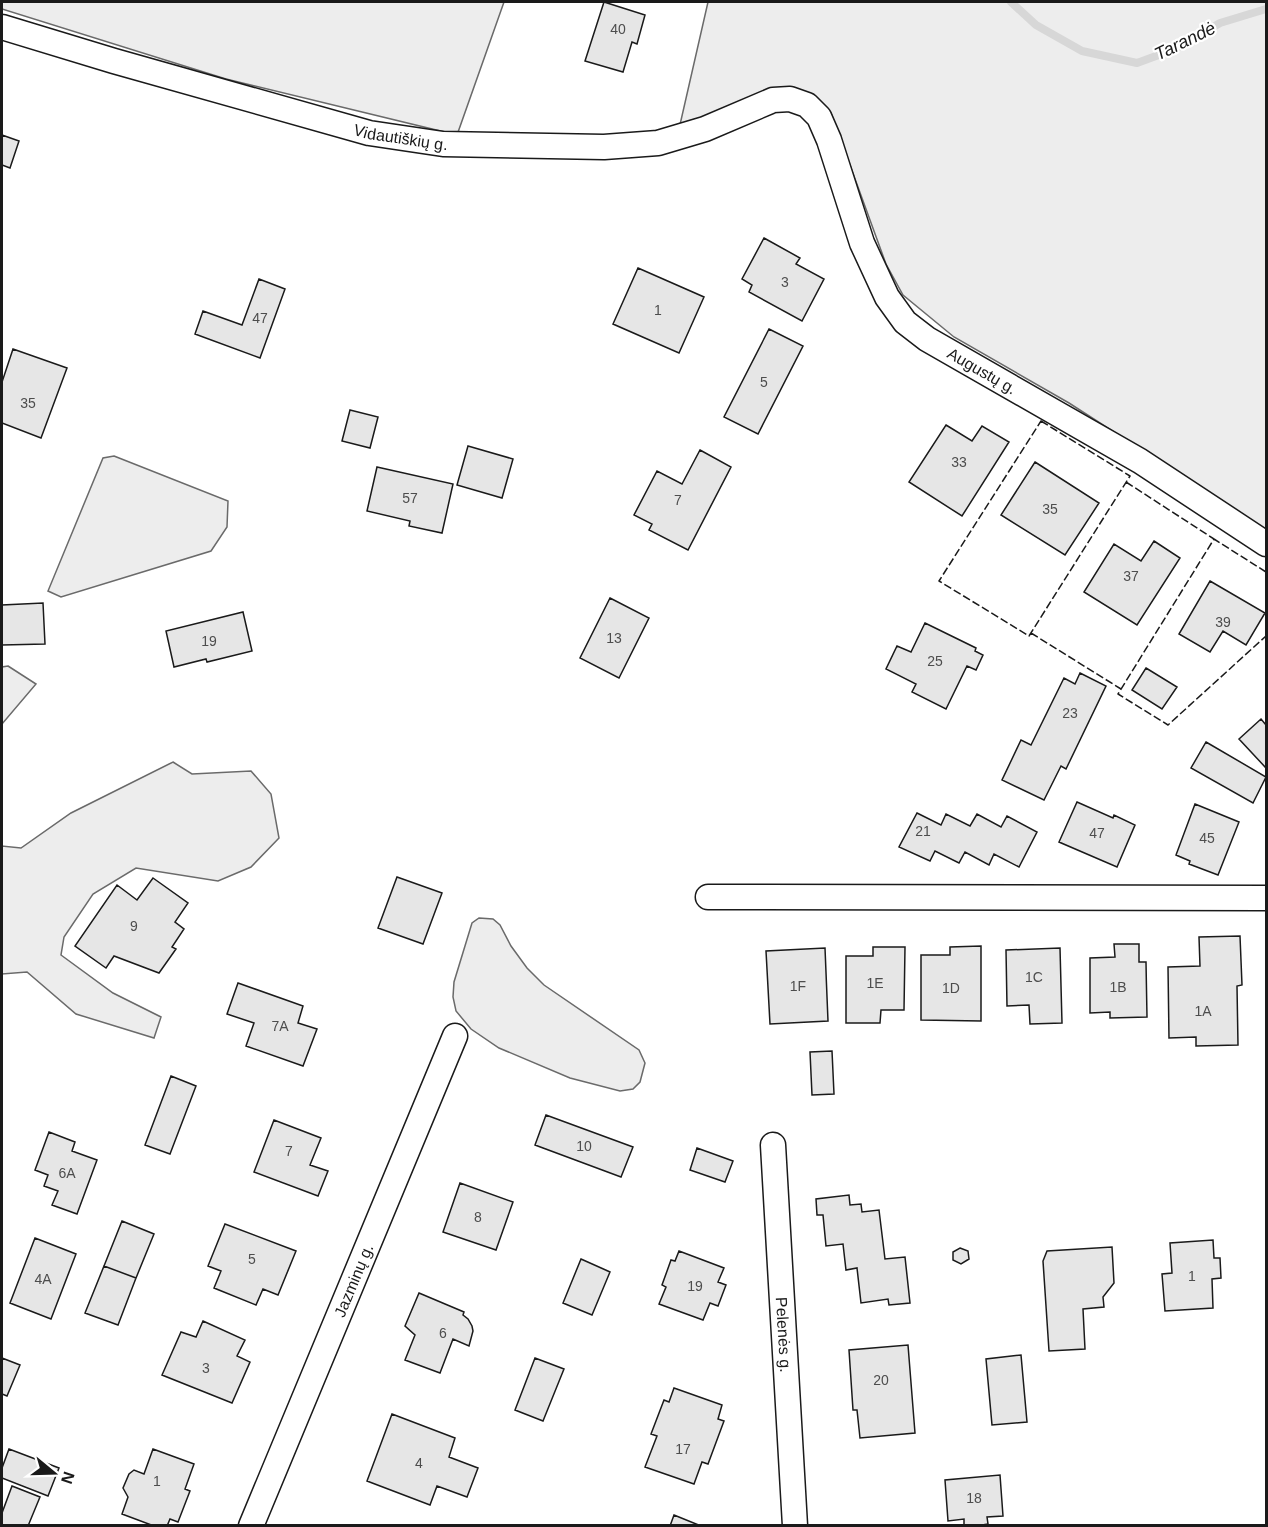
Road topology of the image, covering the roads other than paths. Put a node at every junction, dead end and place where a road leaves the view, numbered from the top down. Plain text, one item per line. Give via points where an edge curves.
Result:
1 (2, 27) edge
2 (807, 105) joint
3 (1266, 544) edge
4 (708, 897) dead end
5 (1266, 898) edge
6 (455, 1036) dead end
7 (773, 1145) dead end
8 (251, 1526) edge
9 (795, 1526) edge

1 - 2 street, Vidautiškių g. via 369,132 443,144 604,147 658,142 705,129 773,100 790,99
2 - 3 street, Augustų g. via 819,117 829,140 862,243 887,297 905,322 927,339 1140,461
4 - 5 street
6 - 8 street, Jazminų g.
7 - 9 street, Pelenės g.

